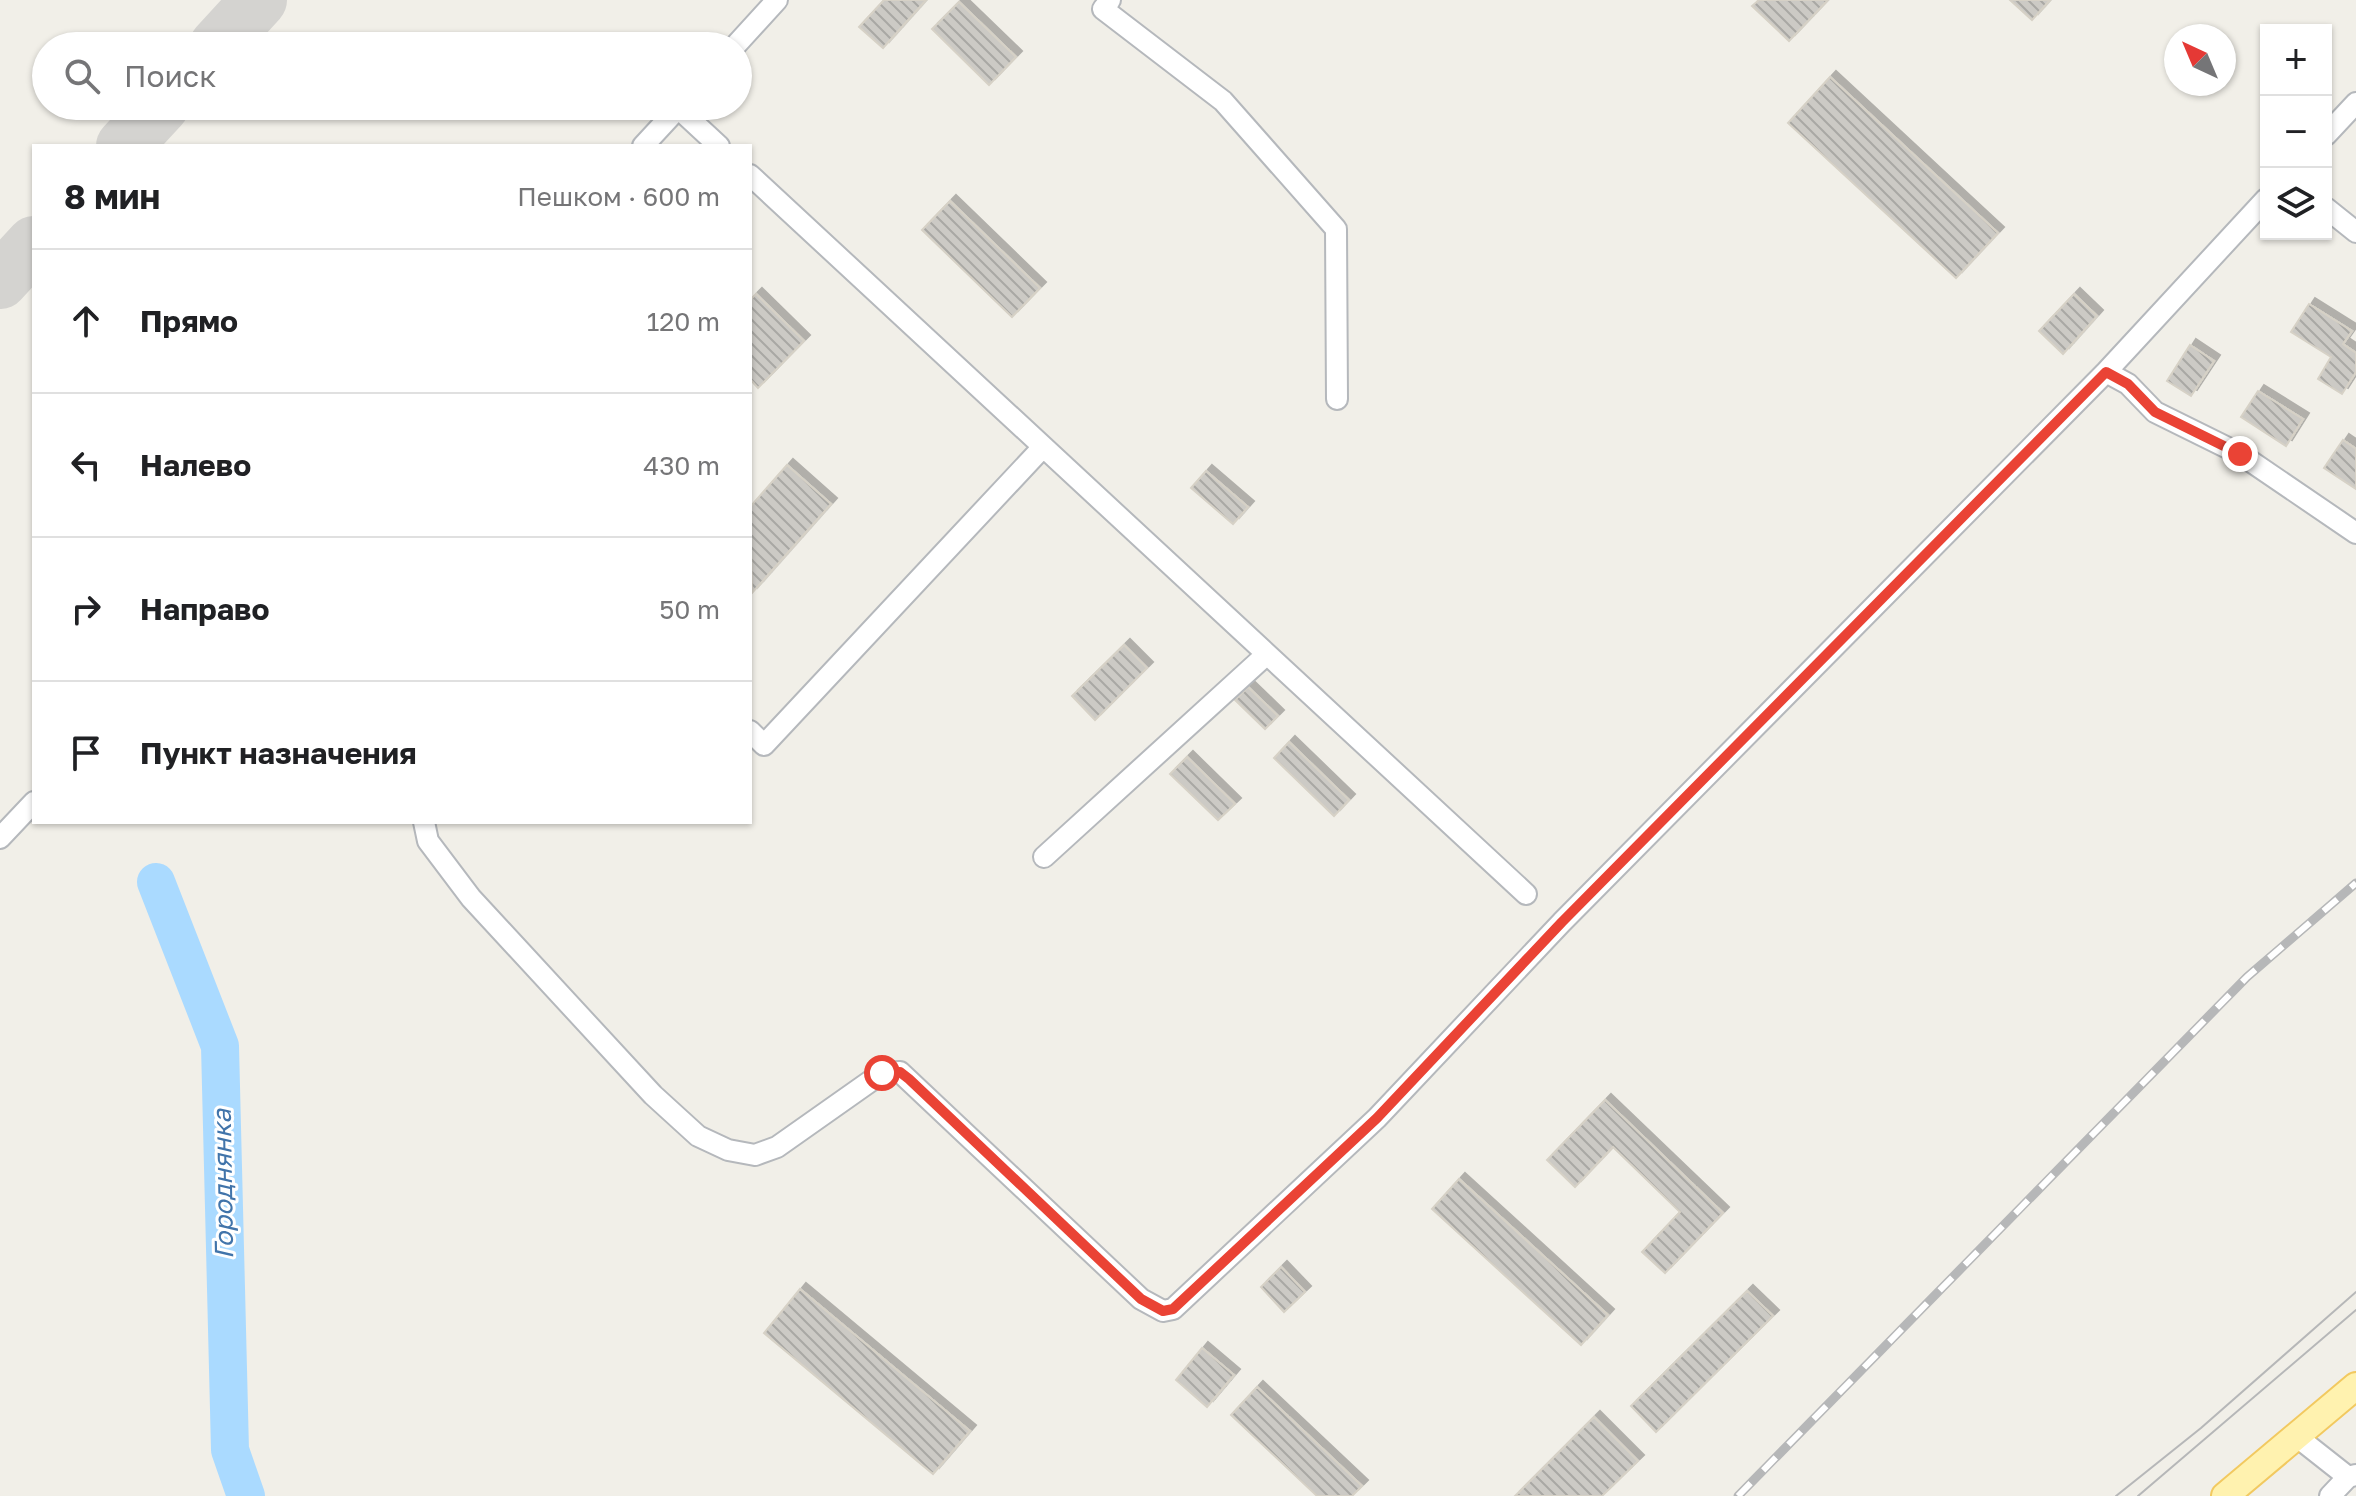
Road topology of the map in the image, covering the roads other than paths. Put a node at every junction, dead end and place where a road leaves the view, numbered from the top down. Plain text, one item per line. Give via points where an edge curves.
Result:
1 (777, 0) edge
2 (1110, 0) edge
3 (748, 32) edge
4 (2356, 103) edge
5 (667, 120) edge
6 (692, 120) edge
7 (2332, 129) edge
8 (645, 144) edge
9 (717, 144) edge
10 (752, 177) edge
11 (2260, 205) edge
12 (2332, 213) edge
13 (2356, 232) edge
14 (2106, 372) junction
15 (1337, 399) dead end
16 (1043, 447) junction
17 (2356, 533) edge
18 (1267, 654) junction
19 (752, 733) edge
20 (32, 804) edge
21 (424, 824) edge
22 (0, 838) edge
23 (1044, 857) dead end
24 (1526, 894) dead end
25 (2356, 1386) edge
26 (2296, 1436) junction
27 (2352, 1476) edge
28 (2225, 1496) edge
29 (2330, 1496) edge

1 - 3 street
2 - 15 street via 1103,9 1223,101 1336,229
4 - 7 street
5 - 8 street
6 - 9 street
10 - 16 street
11 - 14 street
12 - 13 street
14 - 17 street via 2128,384 2155,412 2240,454
14 - 21 street via 1562,922 1377,1118 1173,1309 1163,1311 1141,1299 900,1072 882,1073 777,1147 755,1155 698,1136 653,1095 471,898 428,841
16 - 18 street
16 - 19 street via 764,745
18 - 23 street
18 - 24 street
20 - 22 street
25 - 26 main road
26 - 27 street
26 - 28 main road
27 - 29 street

